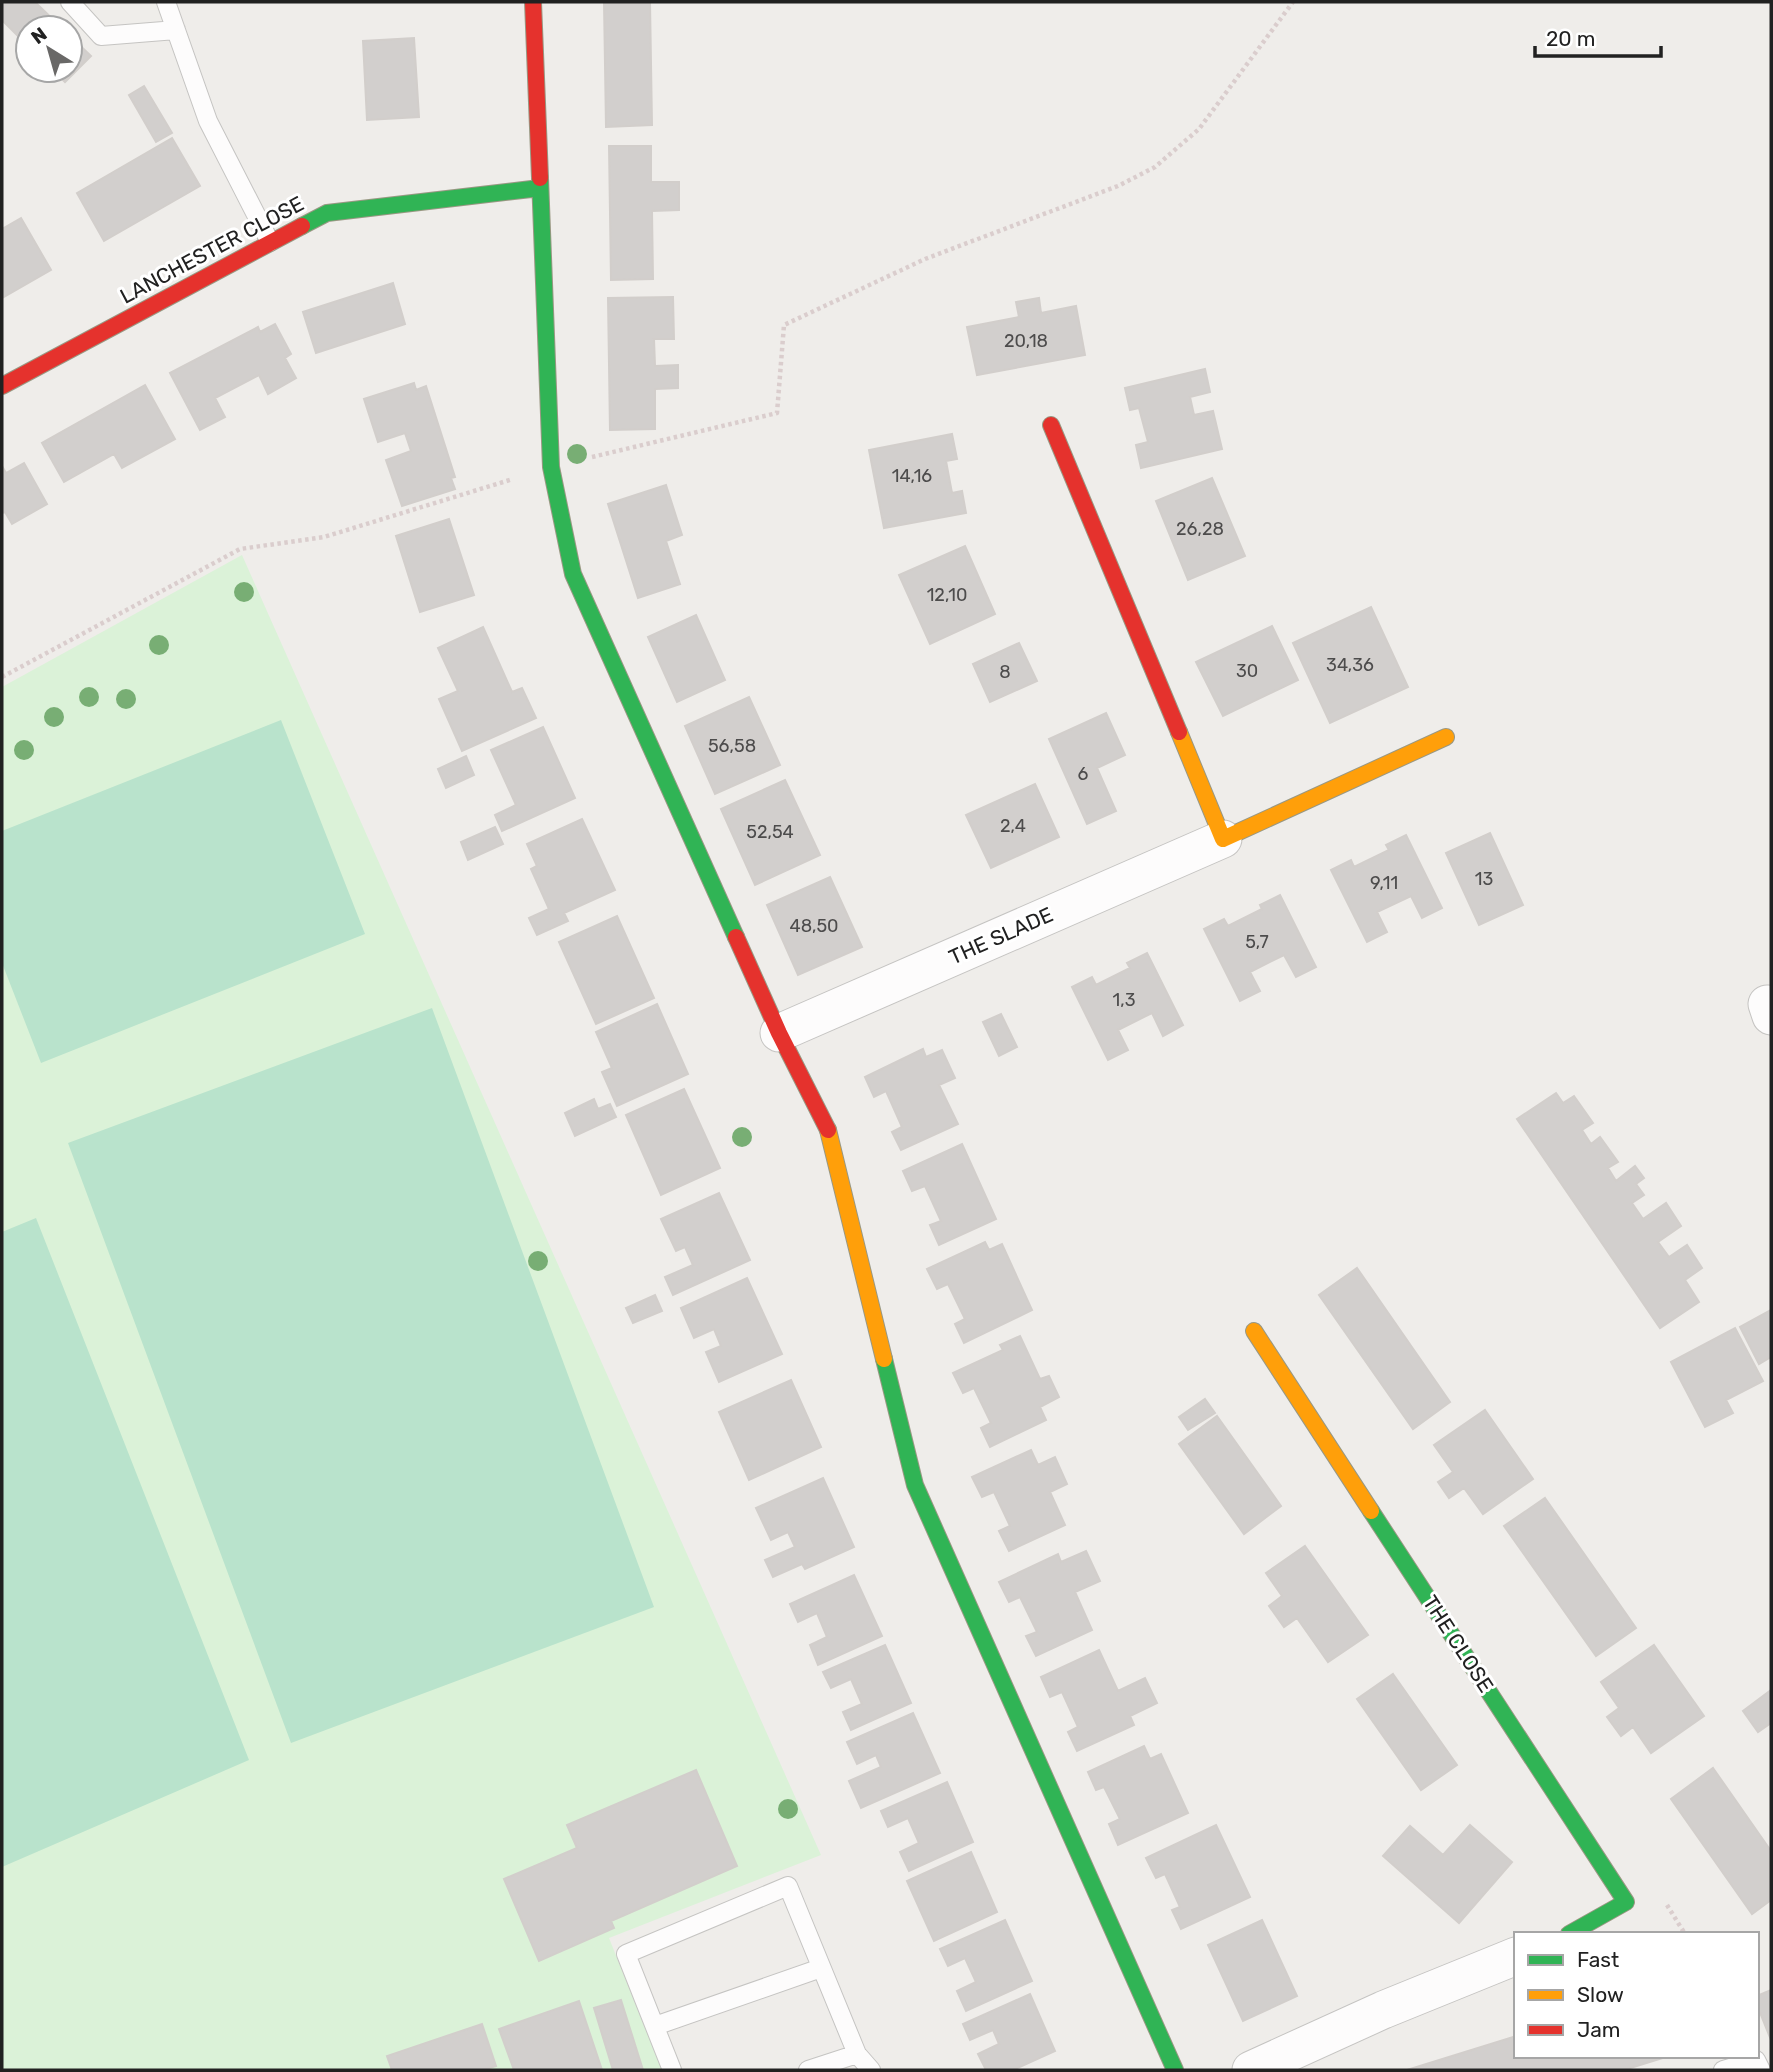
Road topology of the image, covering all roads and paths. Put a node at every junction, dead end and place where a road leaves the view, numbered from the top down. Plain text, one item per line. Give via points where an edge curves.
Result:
1 (70, 2) edge
2 (166, 2) edge
3 (533, 2) edge
4 (1293, 2) edge
5 (176, 30) junction
6 (540, 188) junction
7 (270, 242) junction
8 (2, 386) edge
9 (1051, 425) dead end
10 (551, 467) junction
11 (2, 677) edge
12 (1446, 737) dead end
13 (1223, 839) junction
14 (779, 1033) junction
15 (1254, 1331) dead end
16 (1573, 1932) edge
17 (1514, 1957) edge
18 (821, 1968) junction
19 (655, 2026) junction
20 (857, 2054) junction
21 (671, 2070) edge
22 (808, 2070) edge
23 (871, 2070) edge
24 (1175, 2070) edge
25 (1251, 2070) edge
26 (1723, 2070) edge
27 (1761, 2070) edge

1 - 5 lane via 101,36
2 - 5 lane
3 - 6 street
4 - 10 path via 1199,129 1155,167 1118,186 925,259 784,325 777,413
5 - 7 lane via 208,121
6 - 7 street, LANCHESTER CLOSE via 327,213
6 - 10 street
7 - 8 street, LANCHESTER CLOSE
9 - 13 street
10 - 11 path via 324,537 240,549
10 - 14 street via 573,574
12 - 13 street, THE SLADE
13 - 14 street, THE SLADE
14 - 24 street via 828,1130 915,1485
15 - 16 street, THE CLOSE via 1626,1902
17 - 25 street
18 - 19 lane
18 - 19 lane via 788,1886 626,1954
18 - 20 lane
19 - 21 lane
20 - 22 lane
20 - 23 lane
26 - 27 lane via 1756,2060

